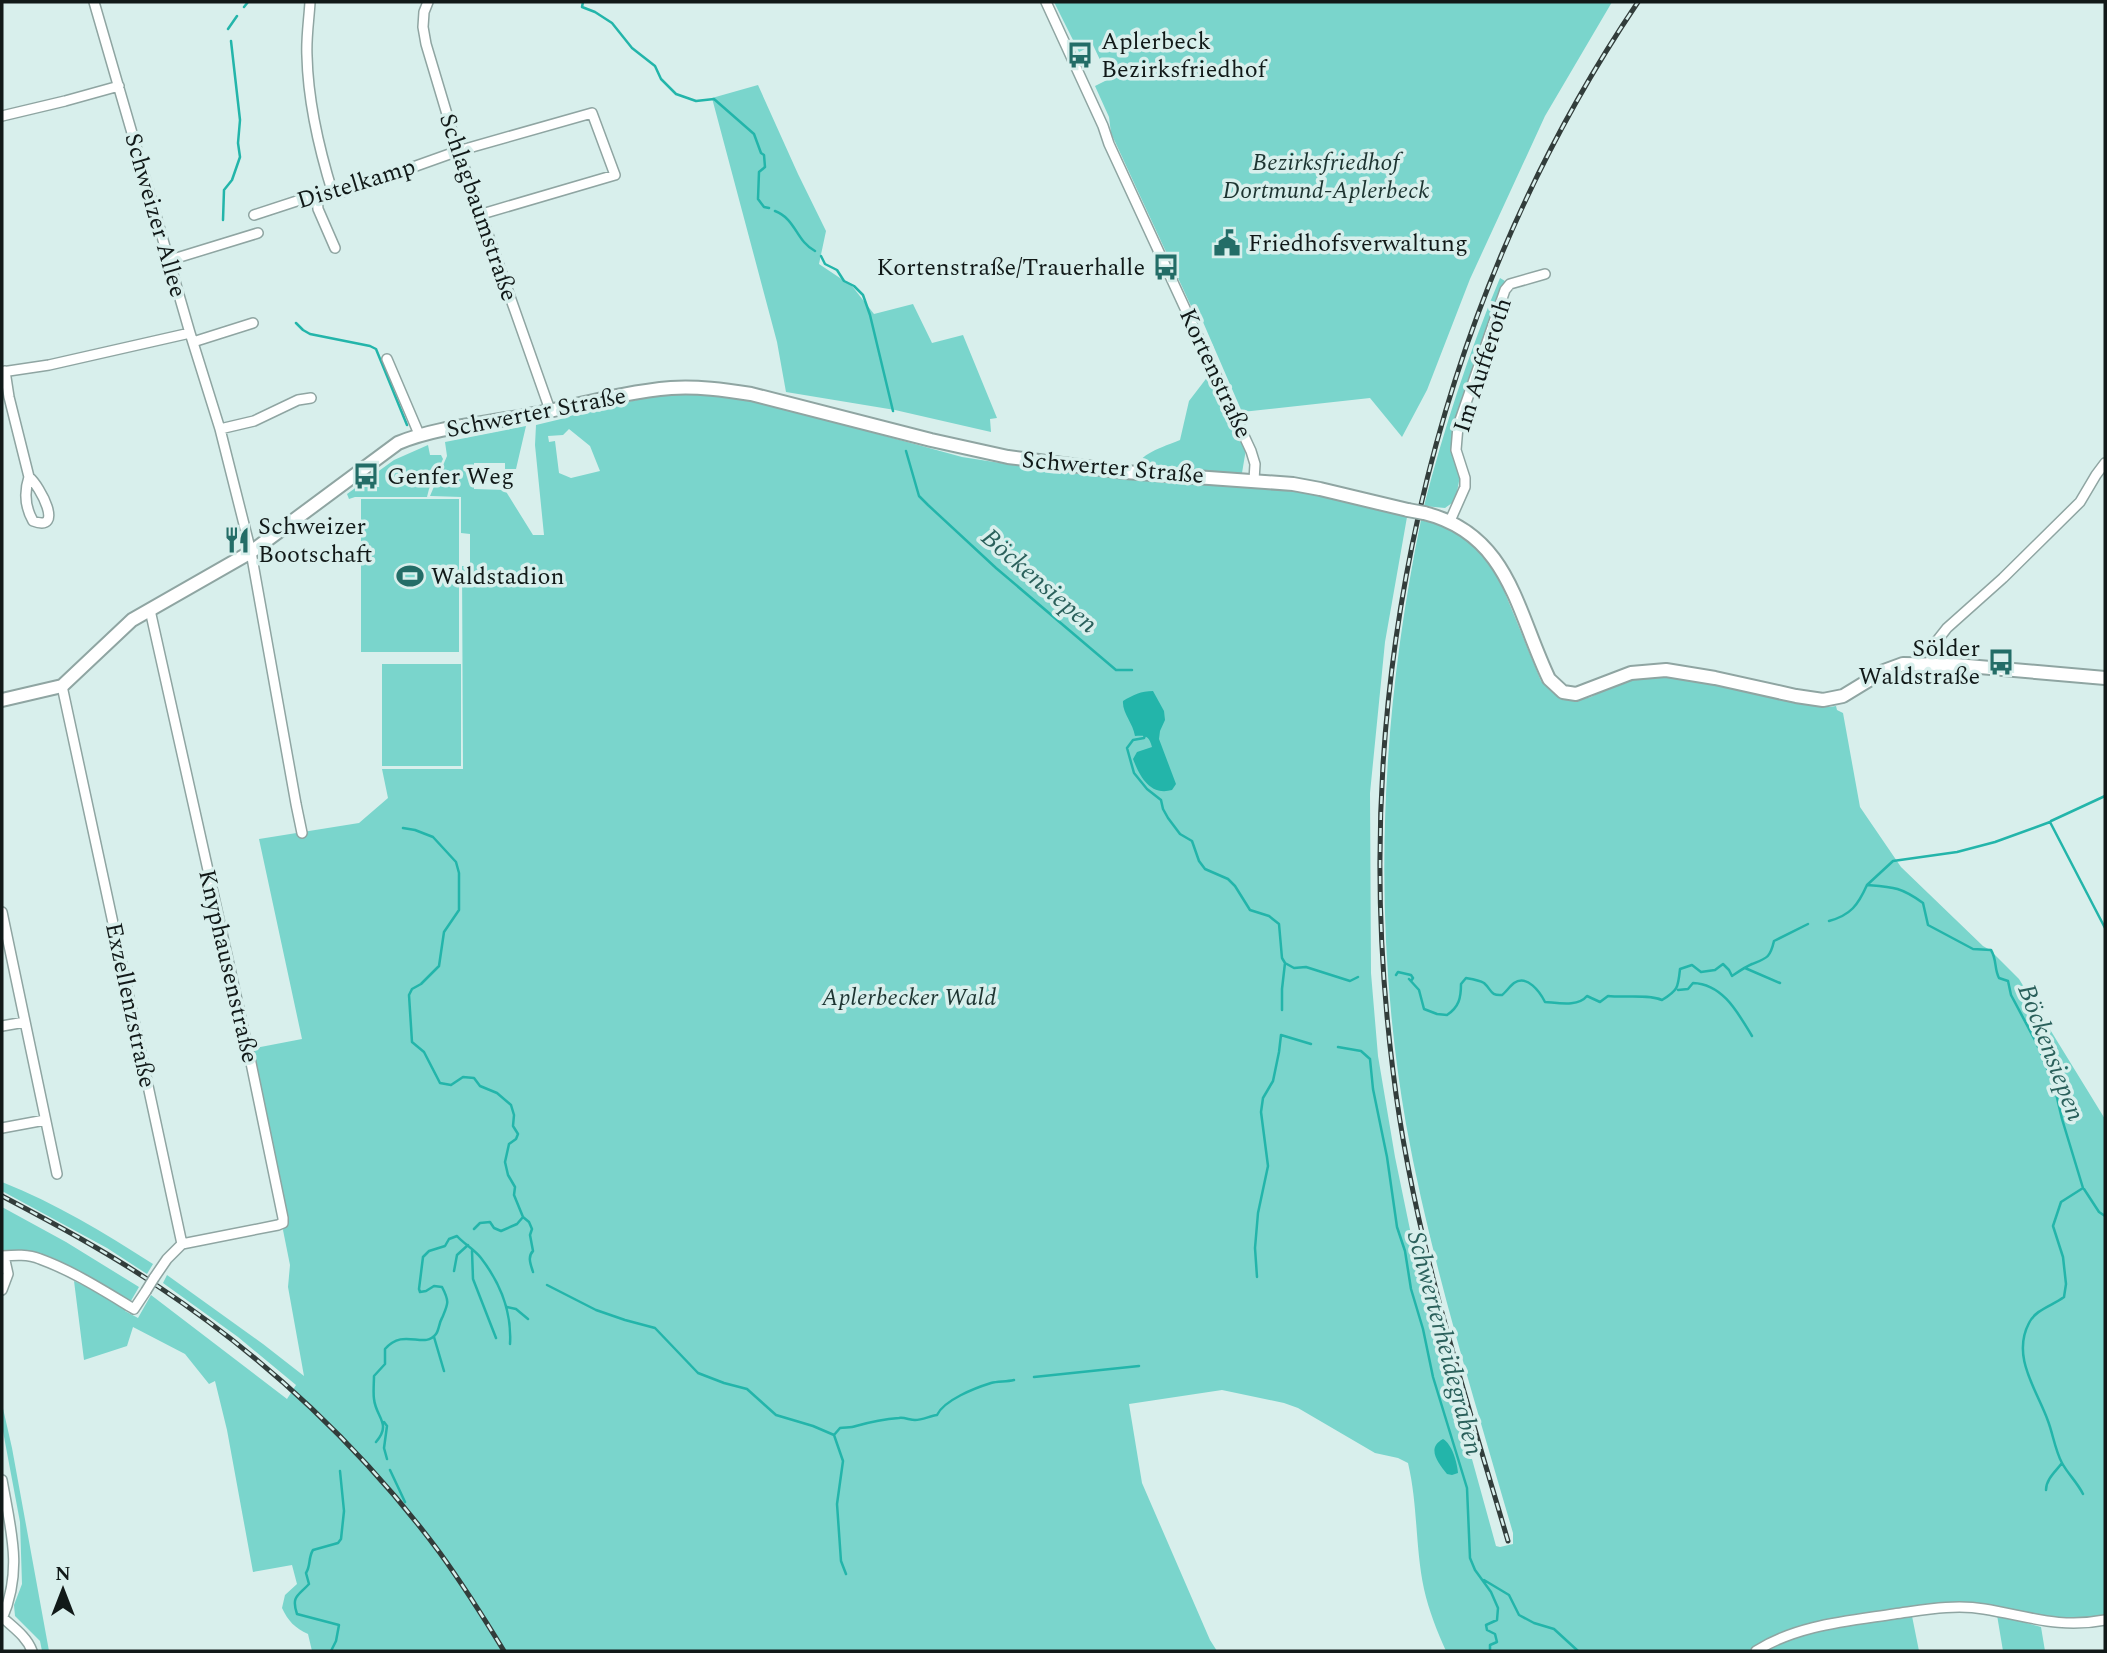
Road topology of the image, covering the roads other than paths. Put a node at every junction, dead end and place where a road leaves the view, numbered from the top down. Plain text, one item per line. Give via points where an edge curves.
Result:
1 (94, 2) edge
2 (310, 2) edge
3 (428, 2) edge
4 (1046, 2) edge
5 (119, 86) junction
6 (2, 116) edge
7 (458, 151) junction
8 (333, 194) junction
9 (317, 198) junction
10 (482, 214) junction
11 (254, 215) dead end
12 (258, 233) dead end
13 (335, 248) dead end
14 (170, 260) junction
15 (1545, 274) dead end
16 (253, 323) dead end
17 (191, 338) junction
18 (387, 359) dead end
19 (4, 372) edge
20 (311, 398) dead end
21 (550, 410) junction
22 (220, 429) junction
23 (419, 434) junction
24 (2105, 463) edge
25 (29, 477) junction
26 (1254, 480) junction
27 (1450, 521) junction
28 (251, 552) junction
29 (150, 610) junction
30 (1930, 664) junction
31 (2105, 678) edge
32 (62, 686) junction
33 (2, 700) edge
34 (302, 833) dead end
35 (2, 912) edge
36 (3, 924) edge
37 (25, 1022) junction
38 (2, 1026) edge
39 (45, 1120) junction
40 (2, 1128) edge
41 (57, 1174) dead end
42 (182, 1244) junction
43 (3, 1256) edge
44 (2, 1290) edge
45 (2, 1480) edge
46 (2, 1619) edge
47 (2105, 1620) edge
48 (32, 1651) edge
49 (1756, 1651) edge

1 - 5 street, Schweizer Allee
2 - 8 street via 309,89
3 - 7 street, Schlagbaumstraße via 423,27 426,44
4 - 26 street, Kortenstraße via 1251,452
5 - 6 street
5 - 14 street, Schweizer Allee
7 - 8 street, Distelkamp
7 - 10 street, Schlagbaumstraße
7 - 10 street, Distelkamp via 593,113 615,175
8 - 9 street, Distelkamp
9 - 11 street, Distelkamp
9 - 13 street
10 - 21 street, Schlagbaumstraße
12 - 14 street
14 - 17 street, Schweizer Allee
15 - 27 street, Im Aufferoth via 1510,284 1505,290 1458,426 1456,450 1465,487
16 - 17 street
17 - 19 street
17 - 22 street, Schweizer Allee
18 - 23 street
19 - 25 street
20 - 22 street
21 - 23 street, Schwerter Straße
21 - 26 street, Schwerter Straße via 660,389 727,390 1009,457 1125,472
22 - 28 street, Schweizer Allee
23 - 28 street, Schwerter Straße via 380,455
24 - 30 street via 2080,502 1947,628 1936,642
25 - 25 street via 27,506 33,521 43,523 48,519 48,506
26 - 27 street, Schwerter Straße, bridge via 1320,489
27 - 30 street, Schwerter Straße via 1475,537 1497,561 1549,679 1563,692 1582,693 1622,676 1666,670 1823,700 1843,696 1903,664
28 - 29 street, Schwerter Straße
28 - 34 street
29 - 32 street, Schwerter Straße via 132,620
29 - 42 street, Knyphausenstraße via 283,1218 278,1225
30 - 31 street
32 - 33 street
32 - 42 street, Exzellenzstraße
35 - 36 street
36 - 37 street
37 - 38 street
37 - 39 street
39 - 40 street
39 - 41 street
42 - 43 street, bridge via 134,1309 40,1258
43 - 44 street via 8,1275
45 - 46 street via 15,1555 13,1588
46 - 48 street
47 - 49 street via 2067,1624 1983,1609 1929,1609 1843,1621 1782,1638

